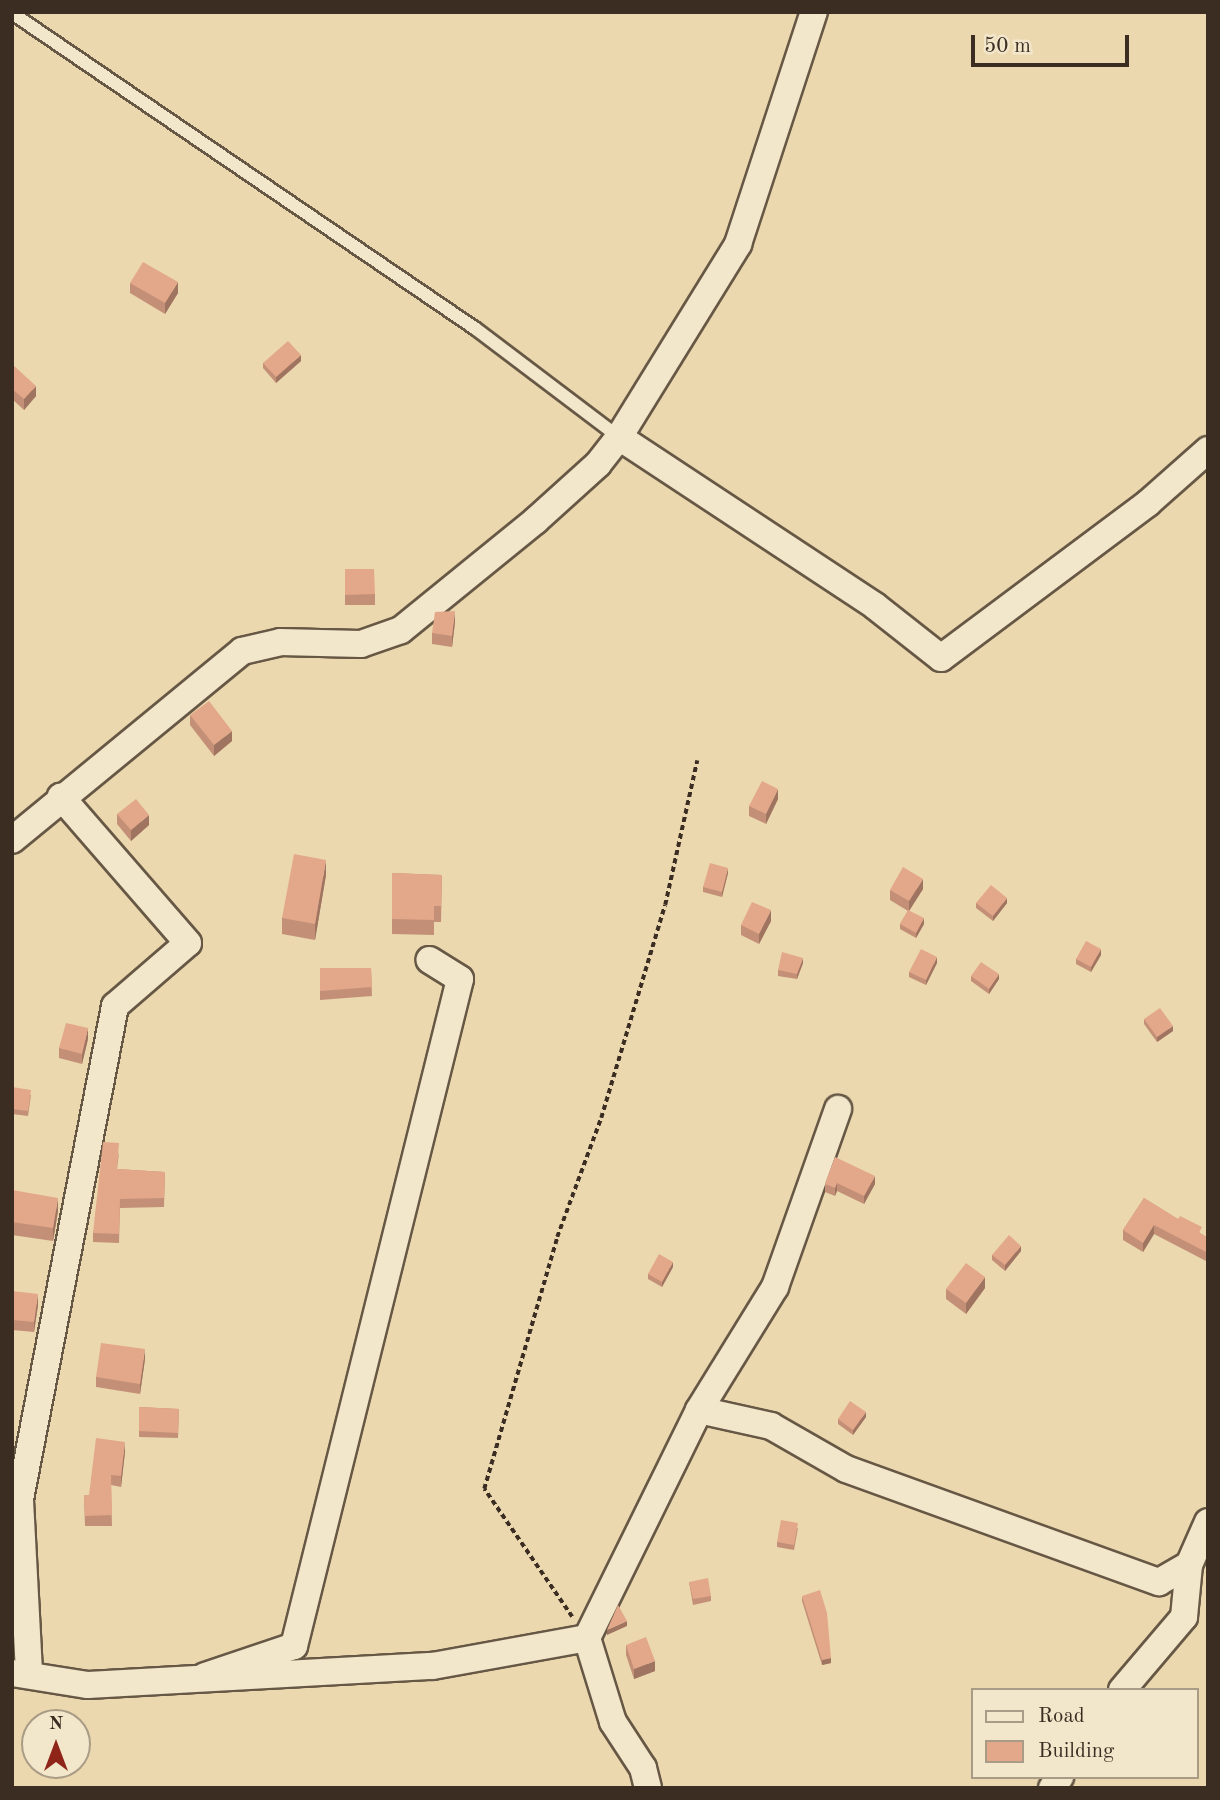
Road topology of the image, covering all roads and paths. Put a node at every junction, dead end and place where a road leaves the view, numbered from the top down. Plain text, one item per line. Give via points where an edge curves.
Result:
1 (814, 12) edge
2 (12, 13) edge
3 (619, 437) junction
4 (1208, 450) edge
5 (697, 761) dead end
6 (61, 797) junction
7 (12, 840) edge
8 (429, 960) dead end
9 (838, 1109) dead end
10 (699, 1410) junction
11 (1208, 1522) edge
12 (1189, 1565) junction
13 (587, 1638) junction
14 (20, 1672) edge
15 (205, 1676) junction
16 (1124, 1688) edge
17 (648, 1788) edge

1 - 3 street via 738,244
2 - 3 lane via 476,329
3 - 4 street via 875,606 942,658 1148,503
3 - 6 street via 598,464 535,521 401,631 361,644 280,642 242,651
5 - 13 path via 665,905 601,1118 557,1237 484,1489
6 - 7 street
6 - 14 street via 188,943 115,1006 20,1499
8 - 15 street via 460,979 294,1646
9 - 10 street via 775,1287
10 - 12 street via 771,1426 846,1469 1159,1582
10 - 13 street
11 - 12 street
12 - 16 street via 1184,1618
13 - 15 street via 433,1666
13 - 17 street via 613,1722 643,1768
14 - 15 street via 88,1685

